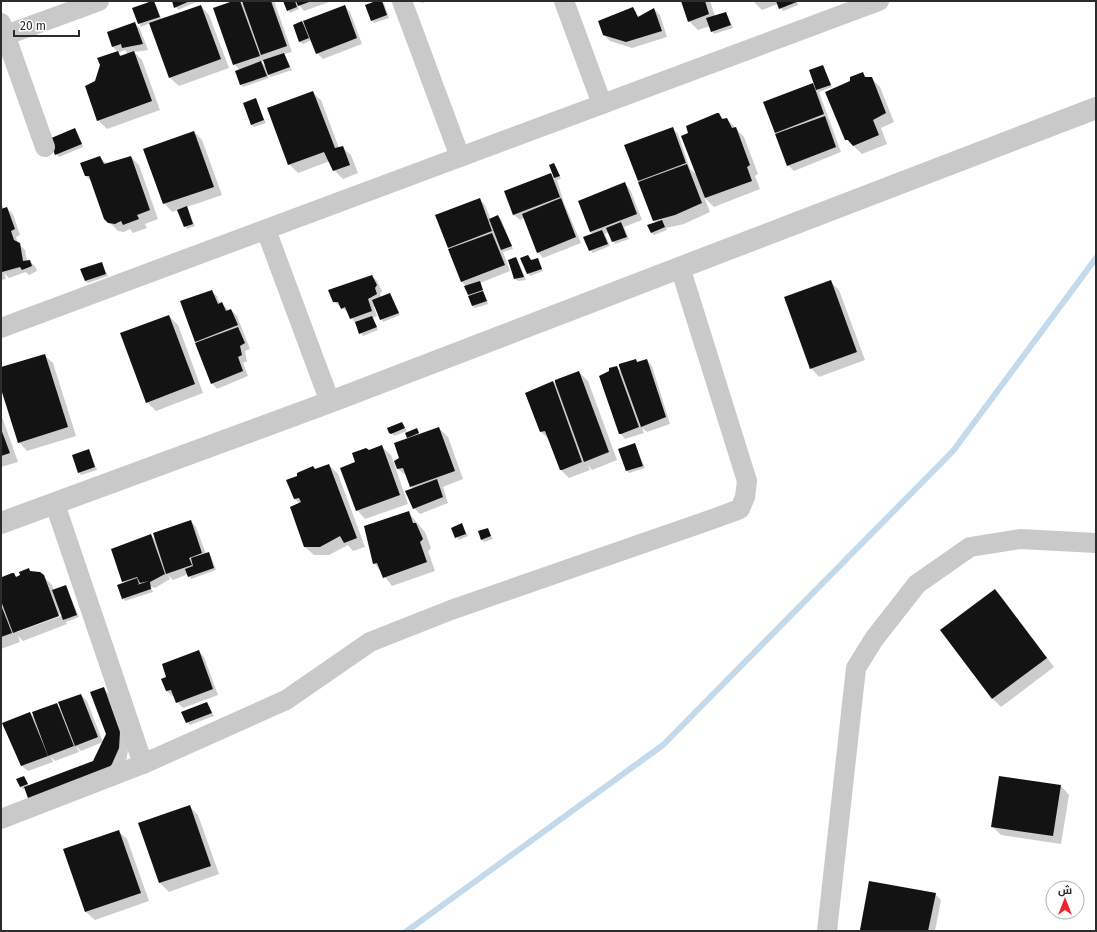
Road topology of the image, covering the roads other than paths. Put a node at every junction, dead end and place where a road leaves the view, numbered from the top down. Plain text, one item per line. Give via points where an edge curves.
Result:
1 (99, 1) edge
2 (402, 1) edge
3 (564, 1) edge
4 (879, 1) edge
5 (3, 29) edge
6 (602, 104) junction
7 (1096, 108) edge
8 (45, 147) dead end
9 (460, 157) junction
10 (266, 230) junction
11 (680, 268) junction
12 (1, 328) edge
13 (330, 402) junction
14 (54, 504) junction
15 (1, 524) edge
16 (1096, 543) edge
17 (143, 764) junction
18 (1, 819) edge
19 (826, 931) edge

1 - 5 street
2 - 9 street
3 - 6 street
4 - 6 street
5 - 8 street
6 - 9 street
7 - 11 street
9 - 10 street
10 - 12 street
10 - 13 street
11 - 13 street
11 - 17 street via 747,482 740,509 451,610 370,642 286,700
13 - 14 street
14 - 15 street
14 - 17 street
16 - 19 street via 1020,539 970,547 917,584 874,639 856,668
17 - 18 street

